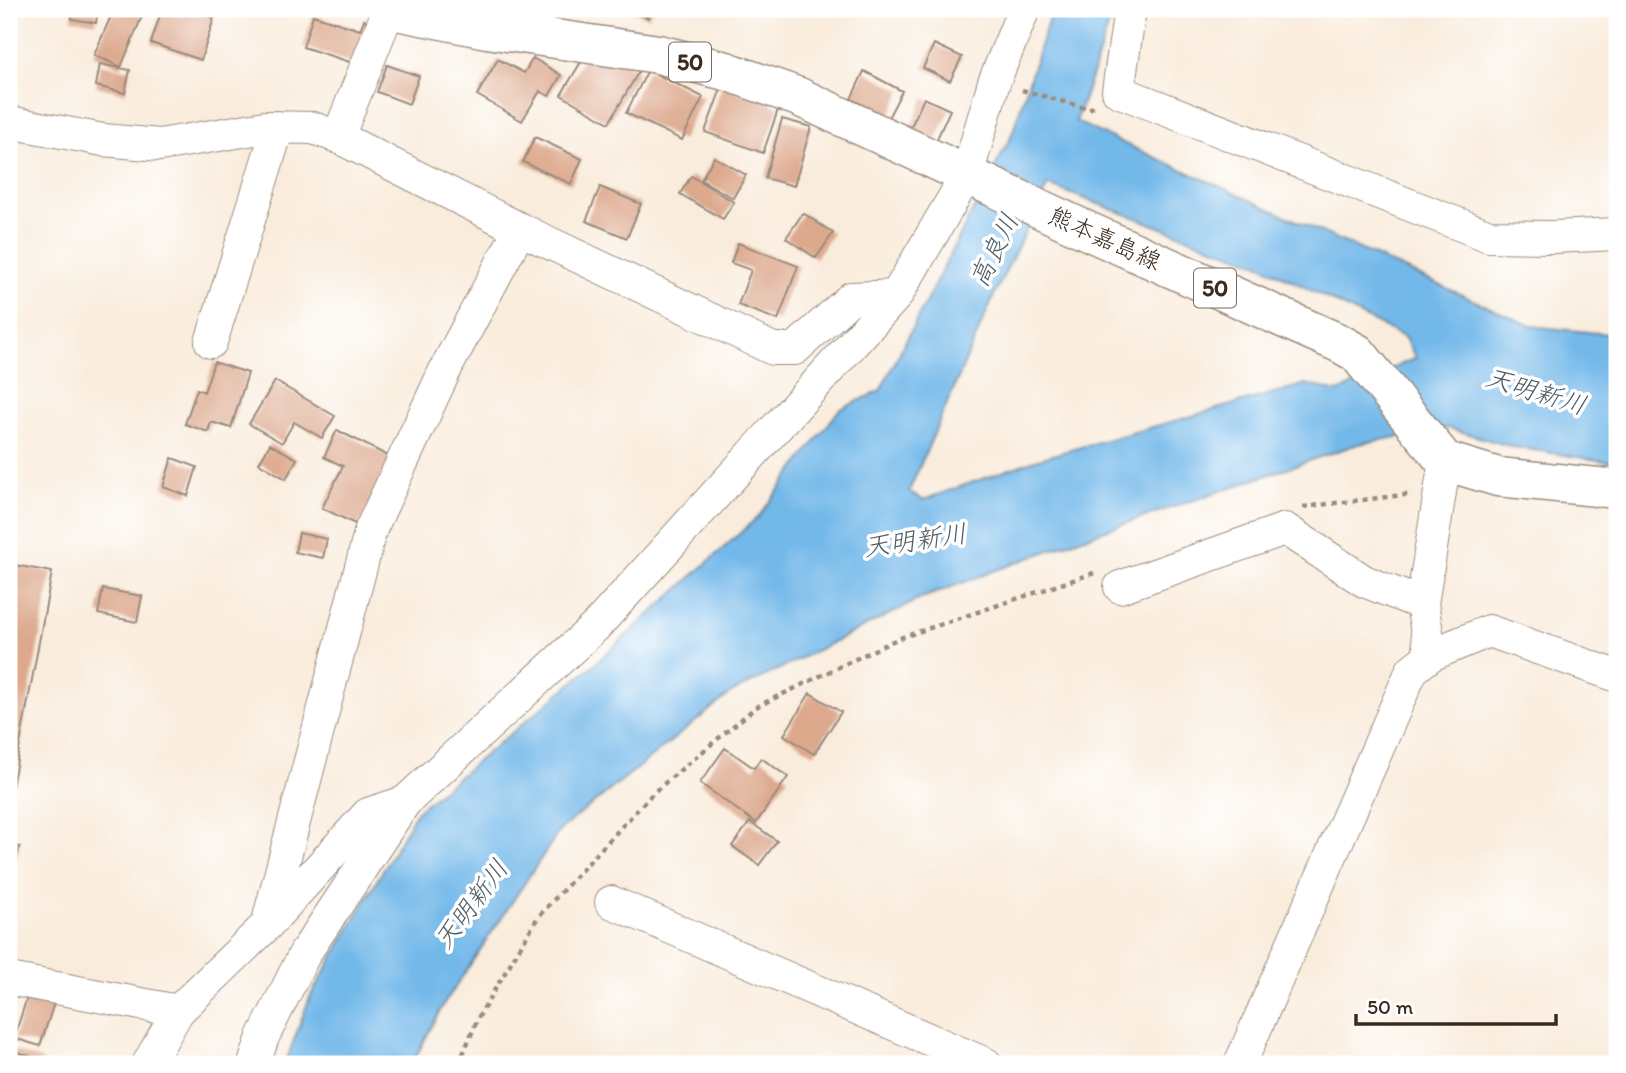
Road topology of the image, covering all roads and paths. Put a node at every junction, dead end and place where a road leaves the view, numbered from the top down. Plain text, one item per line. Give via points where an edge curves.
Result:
1 (388, 9) edge
2 (1024, 9) edge
3 (1130, 9) edge
4 (994, 82) junction
5 (1118, 91) junction
6 (9, 122) edge
7 (278, 127) junction
8 (338, 137) junction
9 (971, 177) junction
10 (520, 229) junction
11 (1617, 234) edge
12 (896, 296) junction
13 (211, 342) dead end
14 (1442, 476) junction
15 (1617, 489) edge
16 (1290, 508) dead end
17 (1113, 578) joint
18 (1422, 604) junction
19 (1431, 655) junction
20 (1617, 676) edge
21 (405, 802) junction
22 (611, 902) dead end
23 (267, 925) junction
24 (9, 979) edge
25 (178, 1011) junction
26 (148, 1064) edge
27 (254, 1064) edge
28 (459, 1064) edge
29 (986, 1064) edge
30 (1240, 1064) edge

1 - 8 street
1 - 9 main road, 熊本嘉島線 / 50 via 658,54 726,71 799,97
2 - 4 street
3 - 5 street
4 - 5 path via 1089,110
4 - 9 street
5 - 11 street via 1489,236
6 - 7 street via 103,141 160,145
7 - 8 street via 313,128
7 - 13 street
8 - 10 street
9 - 12 street
9 - 14 main road, 熊本嘉島線 / 50 via 1357,353
10 - 12 street via 773,349 794,349 851,298
10 - 23 street via 447,366 371,529
12 - 21 street via 596,626
14 - 15 main road
14 - 16 path
14 - 18 street
17 - 18 street via 1285,529 1364,581
17 - 28 path via 897,639 756,707 653,793 538,916 478,1018
18 - 19 street
19 - 20 street via 1489,631
19 - 30 street via 1412,670
21 - 23 street via 369,814
21 - 27 street via 305,953
22 - 29 street
23 - 25 street
24 - 25 street
25 - 26 street

